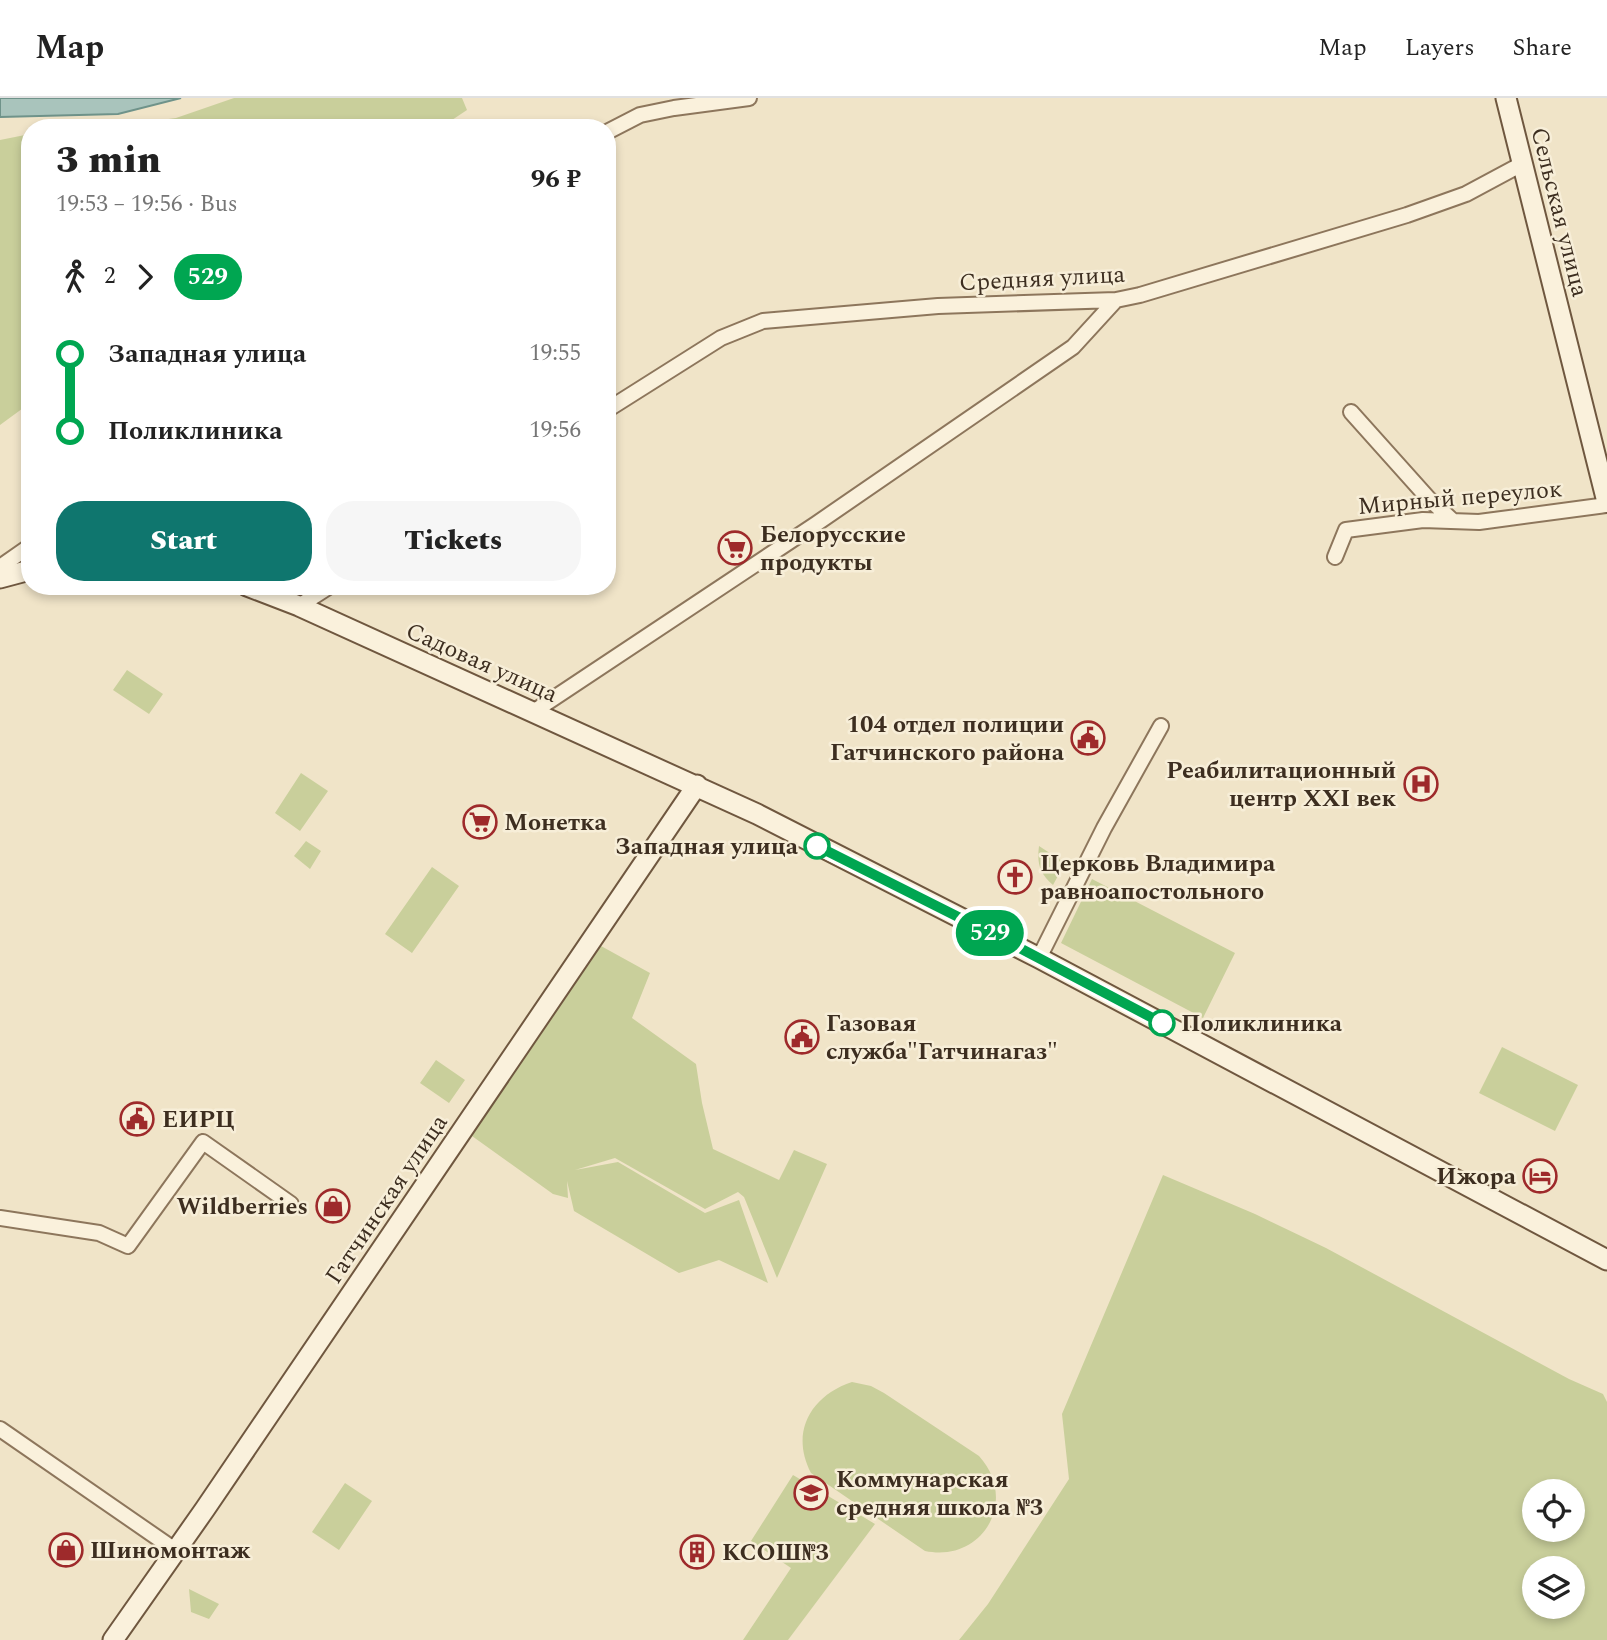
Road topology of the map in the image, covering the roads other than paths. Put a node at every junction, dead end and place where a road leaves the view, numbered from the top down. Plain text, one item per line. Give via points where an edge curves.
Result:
1 (749, 98) edge
2 (1506, 98) edge
3 (616, 128) edge
4 (1522, 164) junction
5 (1116, 300) junction
6 (1084, 301) junction
7 (1094, 326) junction
8 (616, 404) edge
9 (1351, 412) dead end
10 (1607, 498) edge
11 (1453, 521) junction
12 (21, 552) edge
13 (1335, 557) dead end
14 (0, 567) edge
15 (21, 572) edge
16 (0, 578) edge
17 (270, 595) edge
18 (316, 595) edge
19 (299, 606) junction
20 (533, 712) junction
21 (1161, 726) dead end
22 (697, 785) junction
23 (1039, 958) junction
24 (291, 1204) dead end
25 (0, 1218) edge
26 (1607, 1260) edge
27 (0, 1429) edge
28 (175, 1550) junction
29 (113, 1640) edge

1 - 3 street via 674,108
2 - 4 main road, Сельская улица
4 - 5 street, Средняя улица via 1466,194 1407,215
4 - 10 main road, Сельская улица
5 - 6 street, Средняя улица
5 - 7 street
6 - 7 street
6 - 8 street, Средняя улица via 938,306 763,321 721,338
7 - 20 street via 1073,347 816,524
9 - 11 street
10 - 11 street, Мирный переулок via 1479,522
11 - 13 street, Мирный переулок via 1423,520 1346,530
12 - 14 street
15 - 16 main road
17 - 19 main road, Садовая улица
18 - 19 street
19 - 20 main road, Садовая улица
20 - 22 main road, Садовая улица
21 - 23 street
22 - 23 main road, Садовая улица
22 - 28 main road, Гатчинская улица
23 - 26 main road, Садовая улица
24 - 25 street via 203,1142 128,1246 99,1233
27 - 28 street
28 - 29 main road, Гатчинская улица

